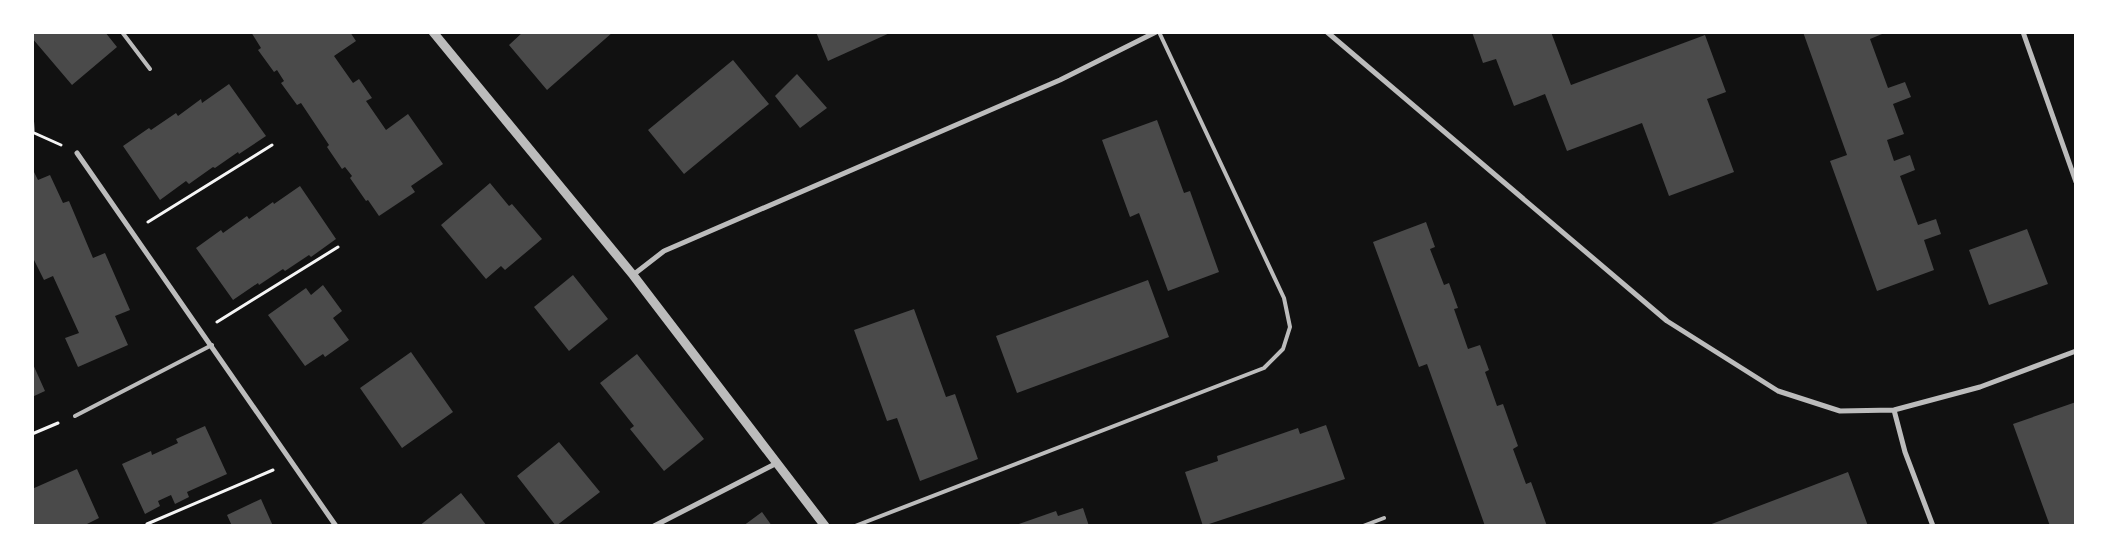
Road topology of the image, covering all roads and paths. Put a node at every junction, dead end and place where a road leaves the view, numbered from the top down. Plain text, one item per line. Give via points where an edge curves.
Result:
1 (122, 32) edge
2 (433, 32) edge
3 (1158, 32) edge
4 (1327, 32) edge
5 (2023, 32) edge
6 (150, 69) dead end
7 (32, 110) edge
8 (33, 132) edge
9 (272, 145) dead end
10 (77, 153) joint
11 (2076, 182) edge
12 (132, 231) junction
13 (338, 247) dead end
14 (633, 275) junction
15 (202, 332) junction
16 (212, 346) junction
17 (2076, 351) edge
18 (1894, 410) junction
19 (75, 416) joint
20 (32, 434) edge
21 (292, 462) junction
22 (778, 463) junction
23 (1384, 518) dead end
24 (147, 524) dead end
25 (336, 526) edge
26 (654, 526) edge
27 (825, 526) edge
28 (855, 526) edge
29 (1363, 526) edge
30 (1933, 526) edge

1 - 6 lane
2 - 14 street
3 - 14 street via 1060,80 664,251
3 - 28 lane via 1284,298 1290,327 1283,349 1264,368
4 - 18 street via 1667,321 1778,391 1840,411
5 - 11 street
7 - 8 path
8 - 10 path
9 - 12 path
10 - 12 street
12 - 15 street
13 - 15 path
14 - 22 street
15 - 16 street
16 - 19 lane
16 - 21 street
17 - 18 street via 1980,387
18 - 30 street via 1905,452
19 - 20 path
21 - 24 path
21 - 25 street
22 - 26 street
22 - 27 street
23 - 29 lane

